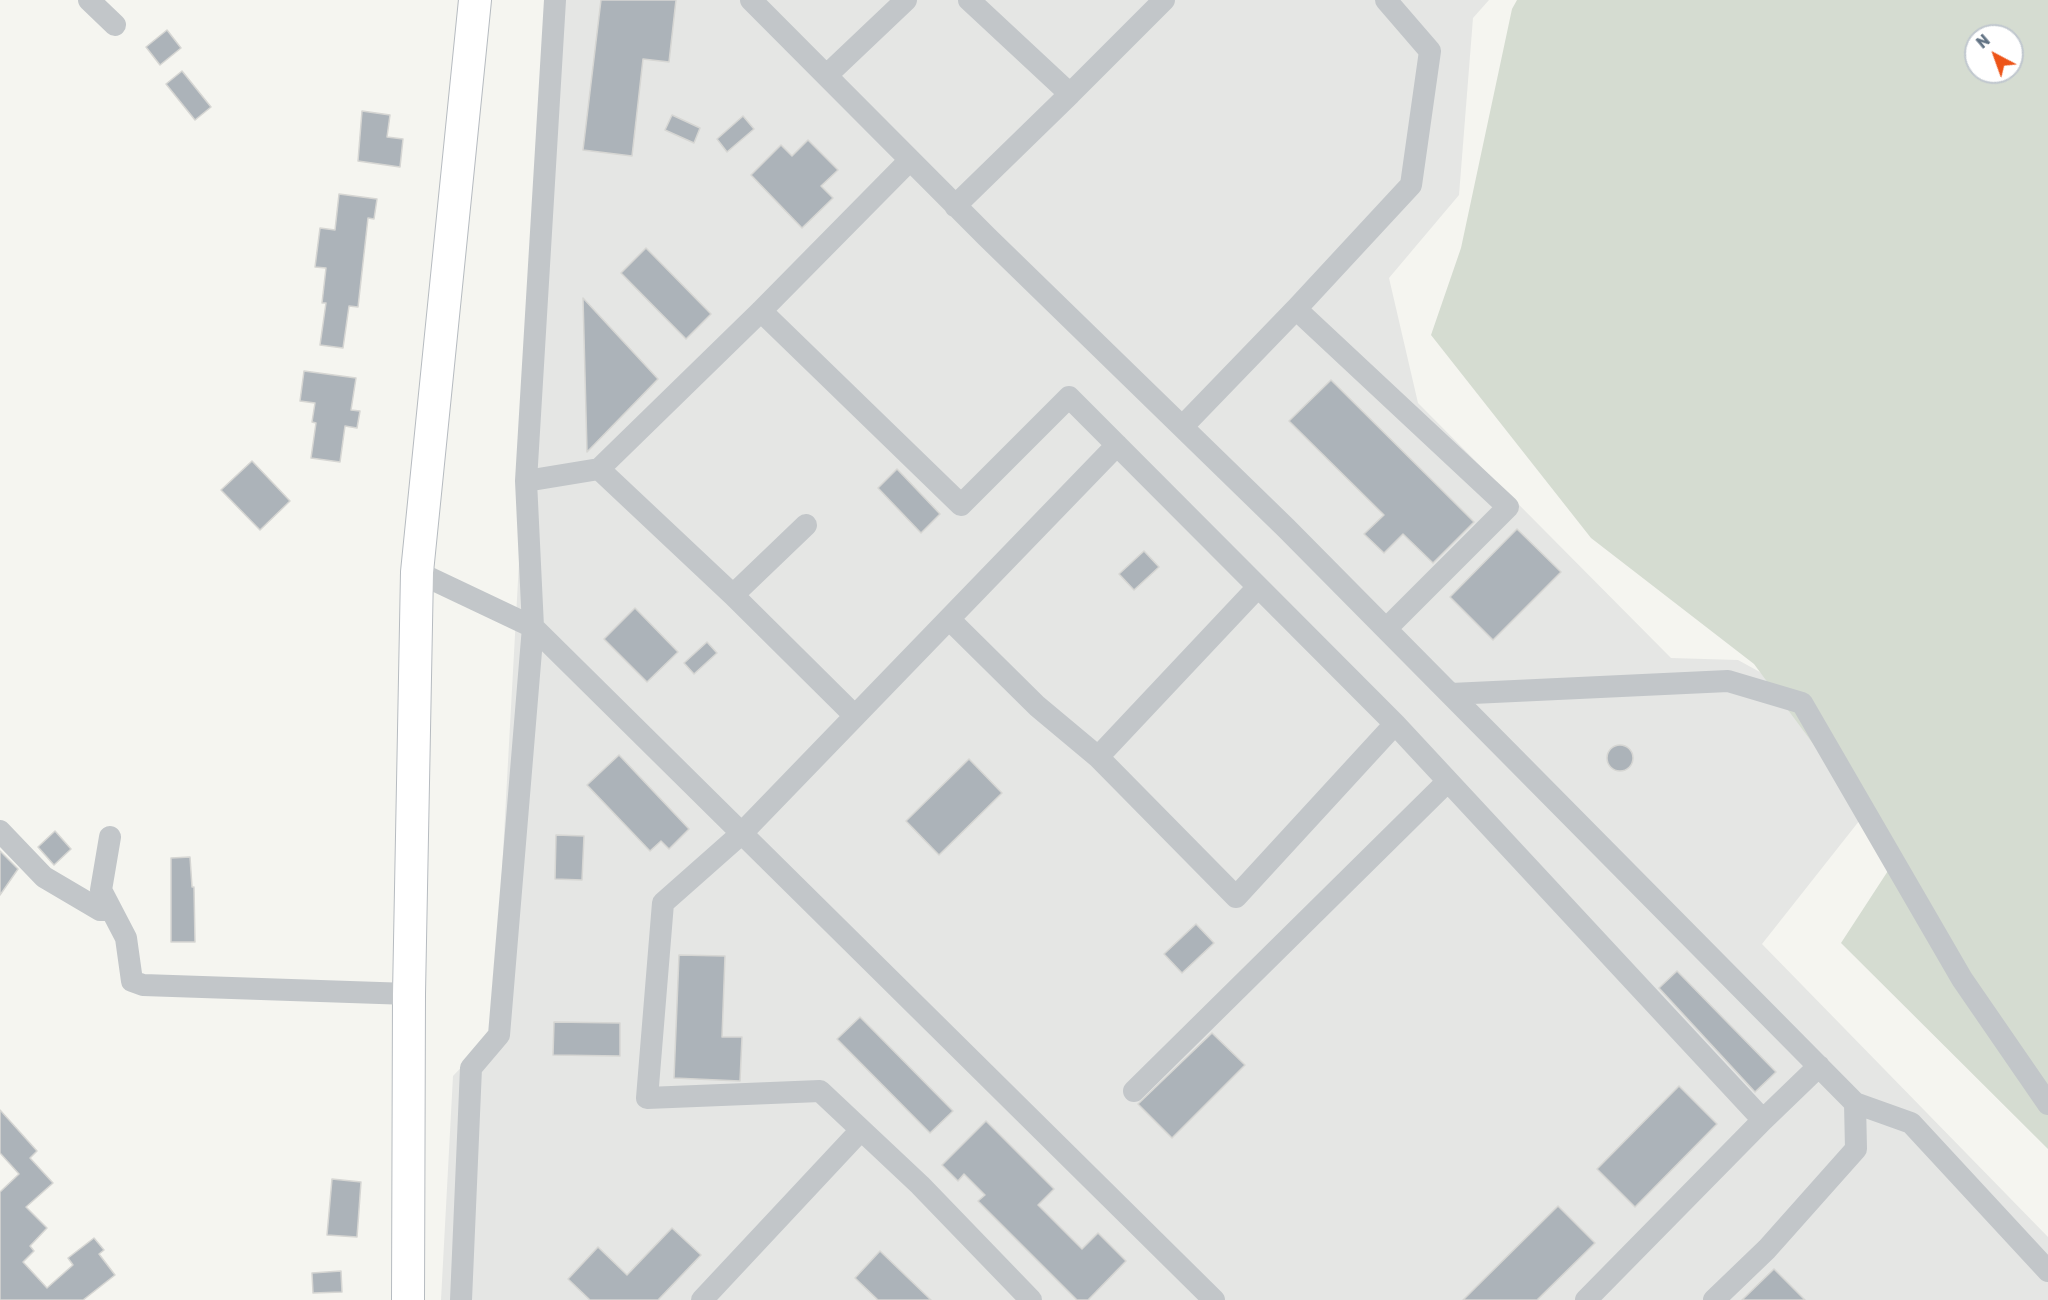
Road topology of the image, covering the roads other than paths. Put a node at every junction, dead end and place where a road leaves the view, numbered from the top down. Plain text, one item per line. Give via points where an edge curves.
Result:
1 (89, 0) edge
2 (476, 0) edge
3 (555, 0) edge
4 (751, 0) edge
5 (906, 0) edge
6 (969, 0) edge
7 (1164, 0) edge
8 (1386, 0) edge
9 (115, 25) dead end
10 (827, 75) junction
11 (1070, 94) junction
12 (910, 160) junction
13 (955, 206) junction
14 (1296, 309) junction
15 (761, 310) junction
16 (1183, 426) junction
17 (1117, 445) junction
18 (599, 469) junction
19 (526, 481) junction
20 (806, 525) dead end
21 (417, 573) junction
22 (1258, 587) junction
23 (733, 595) junction
24 (949, 619) junction
25 (533, 627) junction
26 (1386, 629) junction
27 (1451, 694) junction
28 (855, 716) junction
29 (1395, 724) junction
30 (1098, 757) junction
31 (1448, 781) junction
32 (0, 831) edge
33 (741, 834) junction
34 (110, 837) dead end
35 (111, 910) junction
36 (409, 994) junction
37 (1819, 1066) junction
38 (1134, 1091) dead end
39 (1855, 1103) junction
40 (2048, 1104) edge
41 (1763, 1120) junction
42 (861, 1130) junction
43 (2048, 1271) edge
44 (1588, 1299) edge
45 (408, 1300) edge
46 (461, 1300) edge
47 (702, 1300) edge
48 (1030, 1300) edge
49 (1214, 1300) edge
50 (1714, 1300) edge

1 - 9 street
2 - 21 street
3 - 19 street
4 - 10 street
5 - 10 street
6 - 11 street
7 - 11 street
8 - 14 street via 1430,51 1410,185
10 - 12 street
11 - 13 street
12 - 13 street
12 - 15 street
13 - 16 street
14 - 16 street
14 - 26 street via 1508,507
15 - 17 street via 961,505 1069,397
15 - 18 street
16 - 26 street
17 - 22 street
17 - 24 street
18 - 19 street
18 - 23 street
19 - 25 street
20 - 23 street
21 - 25 street
21 - 36 street
22 - 29 street
22 - 30 street
23 - 28 street
24 - 28 street
24 - 30 street via 1037,706
25 - 33 street
25 - 46 street via 499,1035 471,1068
26 - 27 street
27 - 37 street
27 - 40 street via 1728,681 1802,703 1962,979
28 - 33 street
29 - 30 street via 1236,897
29 - 31 street
31 - 38 street
31 - 41 street
32 - 35 street via 45,877 99,910
33 - 42 street via 663,903 647,1098 820,1091
33 - 49 street
34 - 35 street via 101,890
35 - 36 street via 126,938 132,981 143,986
36 - 45 street
37 - 39 street
37 - 41 street
39 - 43 street via 1911,1123
39 - 50 street via 1856,1149 1767,1249
41 - 44 street
42 - 47 street
42 - 48 street via 920,1185

